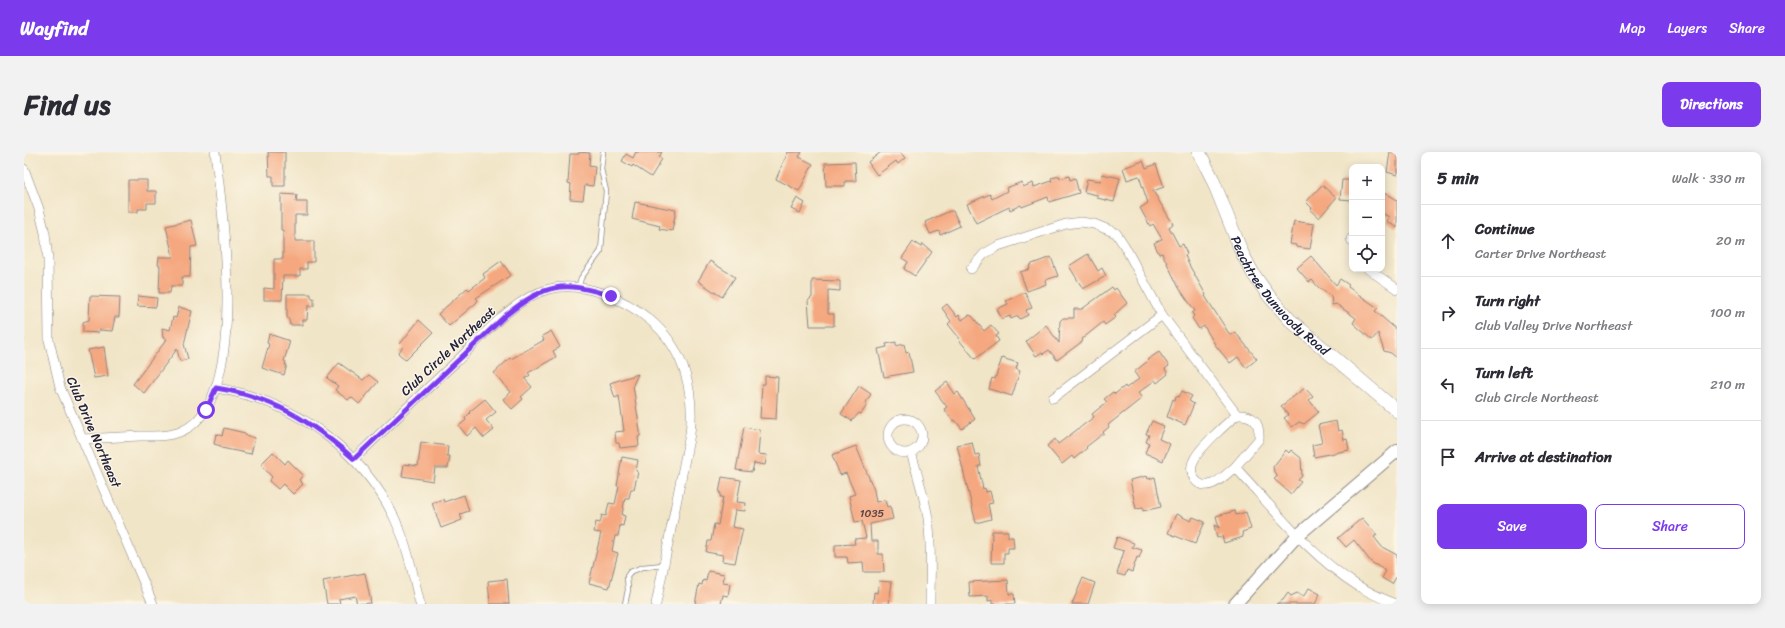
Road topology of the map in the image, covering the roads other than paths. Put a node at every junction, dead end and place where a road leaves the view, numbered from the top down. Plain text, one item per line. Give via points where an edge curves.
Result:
1 (215, 152) edge
2 (603, 152) edge
3 (1199, 152) edge
4 (24, 169) edge
5 (971, 269) dead end
6 (1372, 272) edge
7 (578, 288) junction
8 (1397, 289) edge
9 (1162, 315) junction
10 (216, 388) junction
11 (1053, 398) dead end
12 (1397, 411) edge
13 (1237, 415) junction
14 (82, 439) junction
15 (1397, 450) edge
16 (910, 452) dead end
17 (354, 459) junction
18 (1235, 467) junction
19 (1297, 536) junction
20 (663, 565) junction
21 (153, 604) edge
22 (420, 604) edge
23 (625, 604) edge
24 (656, 604) edge
25 (930, 604) edge
26 (1235, 604) edge
27 (1397, 604) edge

1 - 10 street via 228,279 223,354
2 - 7 lane via 601,169 606,191 601,251 581,278
3 - 12 main road, Peachtree Dunwoody Road via 1242,253 1269,296 1290,320
4 - 14 street, Club Drive Northeast via 45,233 48,259 49,340 56,374
5 - 9 street via 984,254 1008,242 1066,224 1094,224 1116,233
6 - 8 street
7 - 17 street, Club Circle Northeast via 550,288 521,302
7 - 20 street, Club Circle Northeast via 611,296 639,311 670,343 686,373 691,399 691,421
9 - 11 street
9 - 13 street
10 - 14 street via 201,417 181,432
10 - 17 street via 242,393 285,409 327,435
13 - 18 street via 1245,414 1255,420 1259,439
13 - 18 street via 1194,458 1190,468 1192,476 1204,485 1212,484
14 - 21 street, Club Drive Northeast
15 - 19 street
16 - 25 street via 928,518
17 - 22 street via 380,493 401,532 409,554
18 - 19 street
19 - 26 street
19 - 27 street via 1334,570 1376,596
20 - 23 lane via 630,572 627,576
20 - 24 street, Club Circle Northeast

